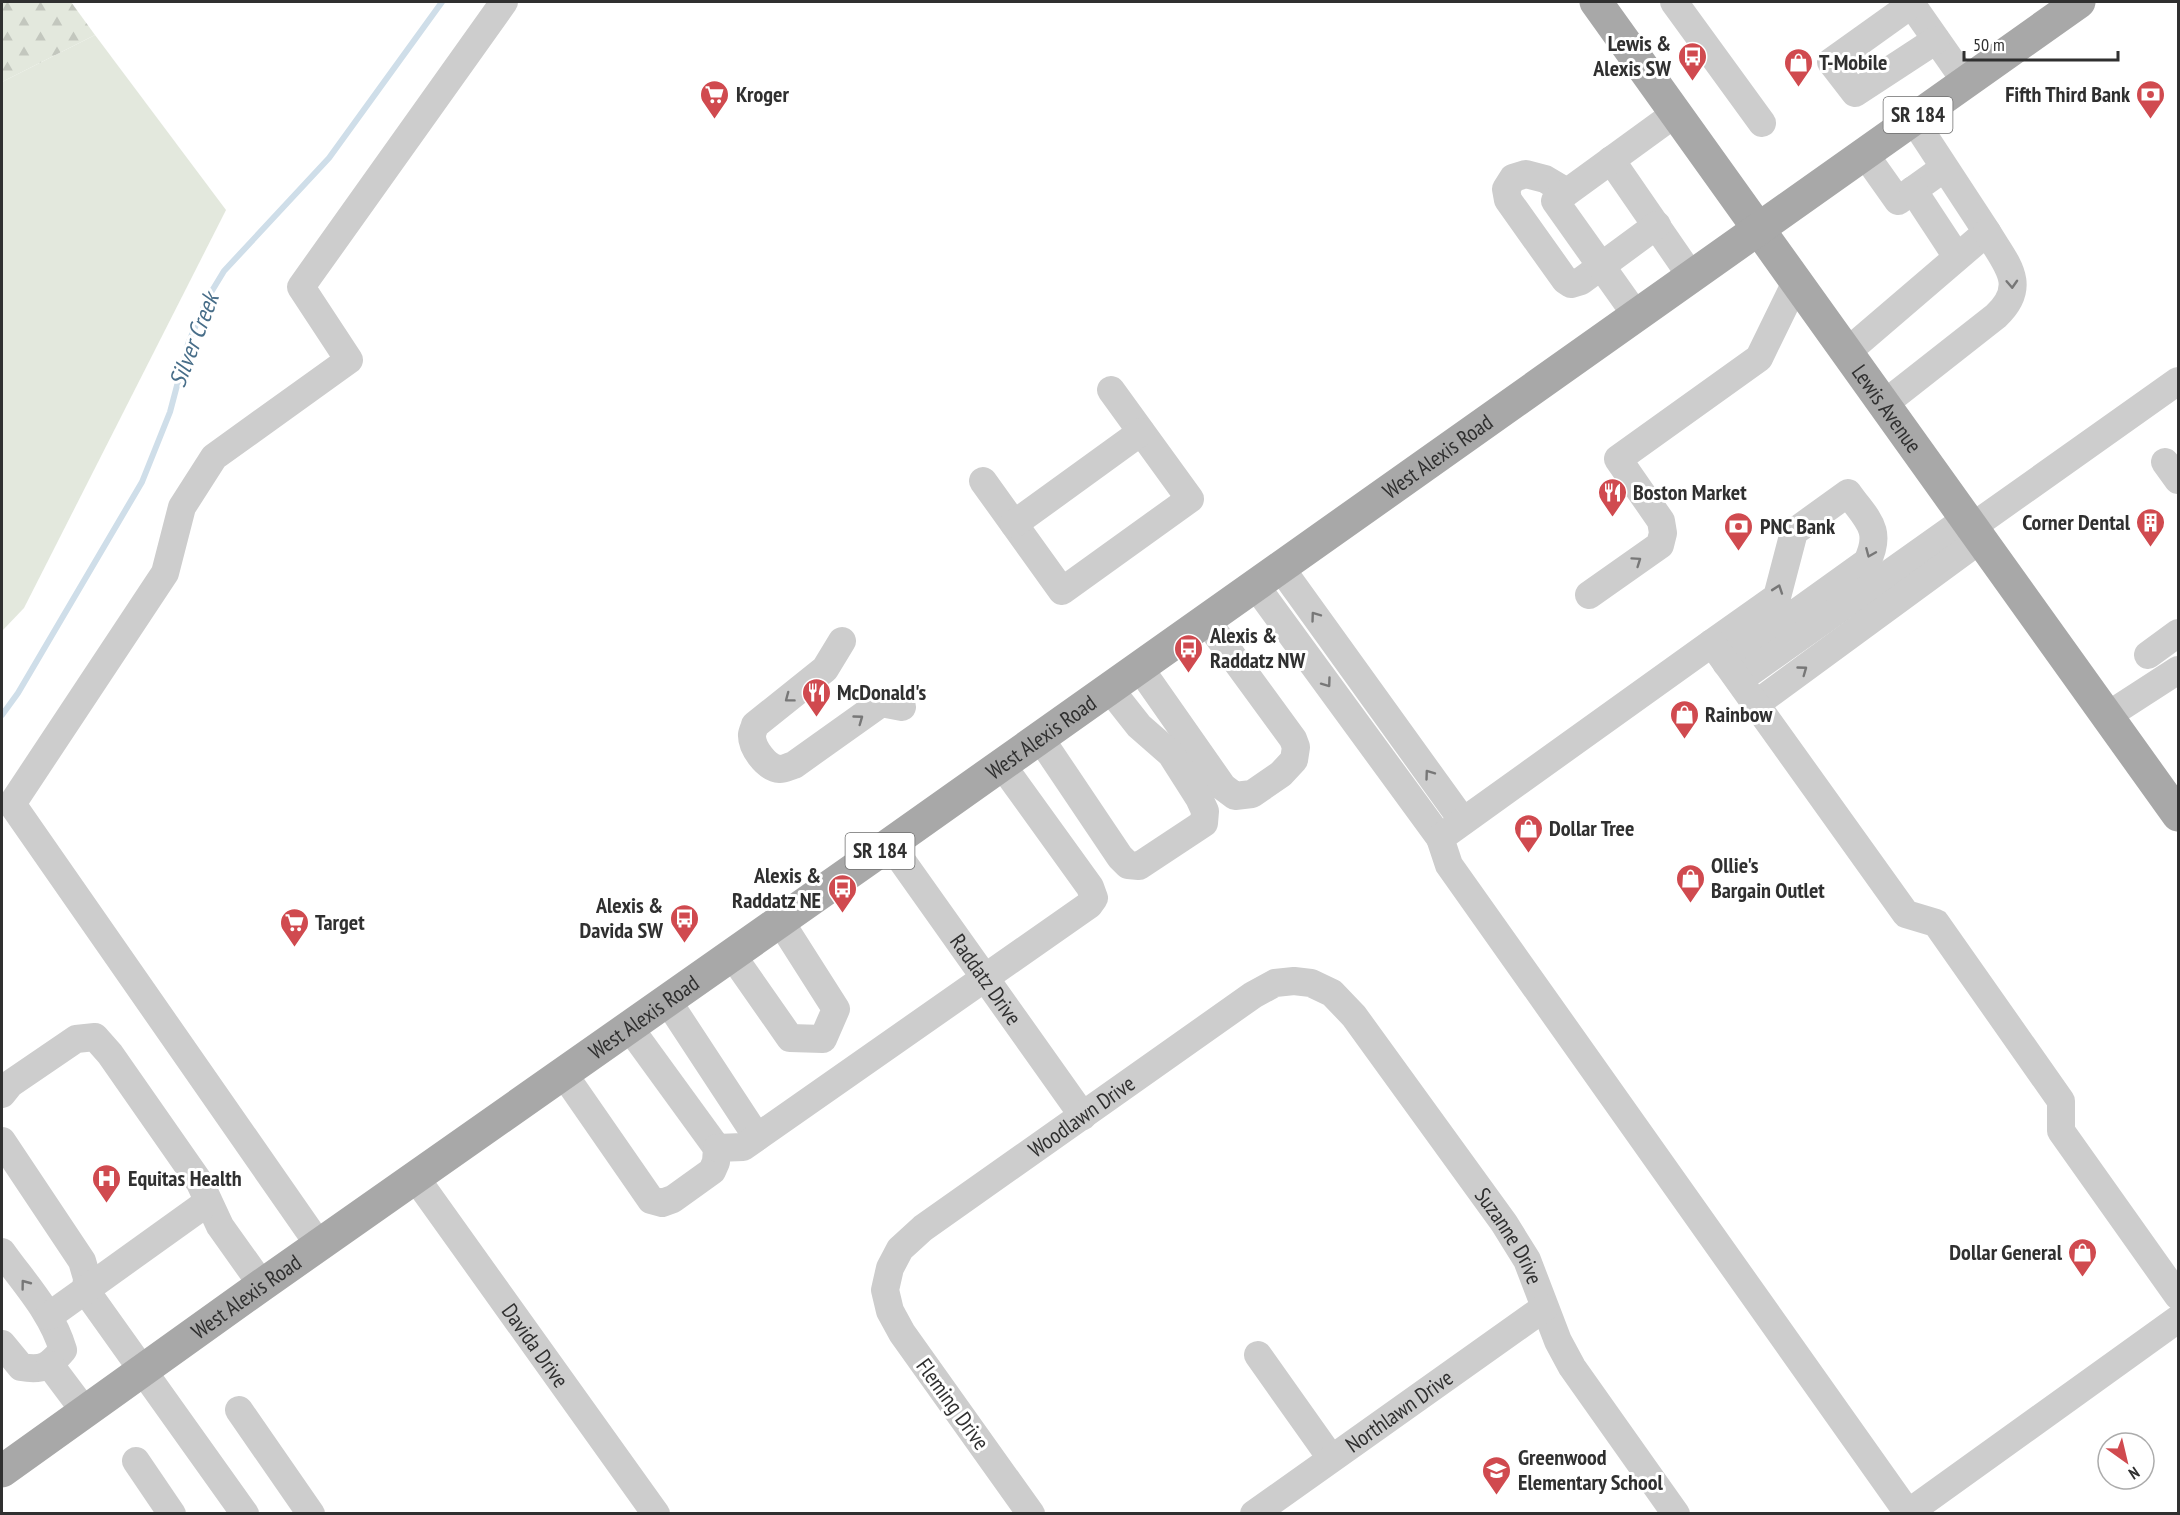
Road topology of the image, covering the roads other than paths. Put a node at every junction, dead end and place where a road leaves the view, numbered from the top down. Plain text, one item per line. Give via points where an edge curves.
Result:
1 (504, 2) edge
2 (1596, 2) edge
3 (1674, 2) edge
4 (2079, 2) edge
5 (1911, 3) edge
6 (1936, 40) junction
7 (1966, 82) junction
8 (1676, 114) junction
9 (1913, 119) junction
10 (1762, 123) dead end
11 (1864, 153) junction
12 (1611, 160) junction
13 (1944, 168) junction
14 (1913, 190) junction
15 (1567, 192) junction
16 (1657, 225) junction
17 (1758, 228) junction
18 (1987, 232) junction
19 (1957, 257) junction
20 (1601, 266) junction
21 (1691, 276) junction
22 (1796, 282) junction
23 (1636, 315) junction
24 (1846, 352) junction
25 (2178, 381) edge
26 (1111, 390) dead end
27 (1884, 404) junction
28 (1141, 432) junction
29 (983, 481) dead end
30 (1014, 524) junction
31 (1973, 528) junction
32 (1268, 576) junction
33 (1589, 595) dead end
34 (1206, 620) junction
35 (2178, 633) edge
36 (842, 641) dead end
37 (2148, 655) dead end
38 (1726, 662) junction
39 (1139, 667) junction
40 (2178, 670) edge
41 (1109, 688) junction
42 (1756, 704) junction
43 (902, 707) dead end
44 (2107, 716) junction
45 (1040, 738) junction
46 (1002, 765) junction
47 (1199, 775) junction
48 (2178, 815) edge
49 (1463, 821) junction
50 (1440, 838) junction
51 (890, 844) junction
52 (780, 921) junction
53 (732, 955) junction
54 (985, 977) junction
55 (1311, 983) joint
56 (667, 1000) junction
57 (629, 1027) junction
58 (824, 1039) junction
59 (563, 1074) junction
60 (848, 1074) junction
61 (2, 1094) edge
62 (1083, 1116) junction
63 (758, 1137) junction
64 (2, 1141) edge
65 (717, 1148) junction
66 (415, 1177) junction
67 (208, 1202) junction
68 (320, 1245) junction
69 (2, 1252) edge
70 (2174, 1281) edge
71 (262, 1285) junction
72 (885, 1290) joint
73 (86, 1291) junction
74 (1544, 1308) junction
75 (49, 1316) junction
76 (2178, 1319) edge
77 (2, 1344) edge
78 (1258, 1355) dead end
79 (50, 1365) junction
80 (144, 1371) junction
81 (239, 1410) dead end
82 (86, 1413) junction
83 (1331, 1458) junction
84 (136, 1461) dead end
85 (2, 1471) edge
86 (172, 1514) edge
87 (245, 1514) edge
88 (311, 1514) edge
89 (656, 1514) edge
90 (1031, 1514) edge
91 (1254, 1514) edge
92 (1676, 1514) edge

1 - 68 street via 300,287 349,360 214,457 182,507 165,573 12,804
2 - 8 main road, Lewis Avenue
3 - 10 street
4 - 7 main road, West Alexis Road / SR 184
5 - 6 street
5 - 6 street via 1831,62 1855,93
6 - 7 street
7 - 9 main road, West Alexis Road / SR 184
8 - 12 street
8 - 17 main road, Lewis Avenue
9 - 11 main road, West Alexis Road / SR 184
9 - 13 street
11 - 14 street via 1898,201
11 - 17 main road, West Alexis Road / SR 184
12 - 15 street
12 - 16 street
13 - 14 street
13 - 18 street
14 - 19 street
15 - 20 street via 1555,201
15 - 20 street via 1526,174 1513,178 1506,189 1508,200 1565,280 1571,284 1581,281
16 - 20 street
16 - 21 street
17 - 21 main road, West Alexis Road / SR 184
17 - 22 main road, Lewis Avenue
18 - 19 street
18 -> 27 street via 2011,273 2013,290 2009,304
19 - 24 street
20 - 23 street
21 - 23 main road, West Alexis Road / SR 184
22 - 24 main road, Lewis Avenue
33 -> 22 street via 1660,545 1663,533 1661,521 1618,459 1759,358
23 - 32 main road, West Alexis Road / SR 184
24 - 27 main road, Lewis Avenue
25 - 31 street
26 - 28 street
27 - 31 main road, Lewis Avenue
28 - 30 street
28 - 30 street via 1190,500 1062,591
29 - 30 street
31 - 38 street
42 -> 31 street
31 - 44 main road, Lewis Avenue
32 - 34 main road, West Alexis Road / SR 184
49 -> 32 street
32 -> 50 street
34 - 39 main road, West Alexis Road / SR 184
34 - 47 street via 1296,747 1294,760 1281,774 1252,794 1234,796
35 - 37 street
36 -> 43 street via 825,669 755,725 754,743 769,765 779,769 794,765 881,703
38 -> 38 street via 1736,626 1777,597 1794,532 1848,493 1874,530 1874,546 1867,562
38 - 42 street
38 - 49 street
39 - 41 main road, West Alexis Road / SR 184
39 - 47 street
40 - 44 street
41 - 45 main road, West Alexis Road / SR 184
41 - 47 street via 1139,726
42 - 70 street via 1906,914 1936,923 2061,1101 2061,1131
44 - 48 main road, Lewis Avenue
45 - 46 main road, West Alexis Road / SR 184
45 - 47 street via 1128,865 1139,866 1204,823
46 - 51 main road, West Alexis Road / SR 184
46 - 54 street via 1094,898
49 - 50 street
50 - 76 street via 1449,865 1908,1513
51 - 52 main road, West Alexis Road / SR 184
51 - 54 street, Raddatz Drive
52 - 53 main road, West Alexis Road / SR 184
52 - 58 street via 836,1009
53 - 56 main road, West Alexis Road / SR 184
53 - 58 street via 790,1038
54 - 60 street
54 - 62 street, Raddatz Drive
55 - 62 street, Woodlawn Drive via 1275,983 1253,995
55 - 74 street, Suzanne Drive via 1332,993 1354,1016 1504,1223 1527,1260
56 - 57 main road, West Alexis Road / SR 184
56 - 63 street
57 - 59 main road, West Alexis Road / SR 184
57 - 65 street
58 - 60 street
59 - 65 street via 651,1200 662,1203 673,1198 712,1171
59 - 66 main road, West Alexis Road / SR 184
60 - 63 street
61 - 67 street via 10,1084 76,1039 94,1037 201,1183
62 - 72 street, Woodlawn Drive via 923,1228 900,1249
63 - 65 street via 743,1147
64 - 73 street via 82,1261
66 - 68 main road, West Alexis Road / SR 184
66 - 89 street, Davida Drive
67 - 71 street via 220,1226
67 - 73 street
68 - 71 main road, West Alexis Road / SR 184
75 -> 69 street
71 - 80 main road, West Alexis Road / SR 184
72 - 90 street, Fleming Drive via 890,1311 902,1333
73 - 75 street
73 - 80 street
74 - 83 street, Northlawn Drive
74 - 92 street, Suzanne Drive via 1572,1367
75 - 79 street via 63,1350
77 - 79 street via 21,1367
78 - 83 street
79 - 82 street
80 - 82 main road, West Alexis Road / SR 184
80 - 87 street
81 - 88 street
82 - 85 main road, West Alexis Road / SR 184
83 - 91 street, Northlawn Drive
84 - 86 street

